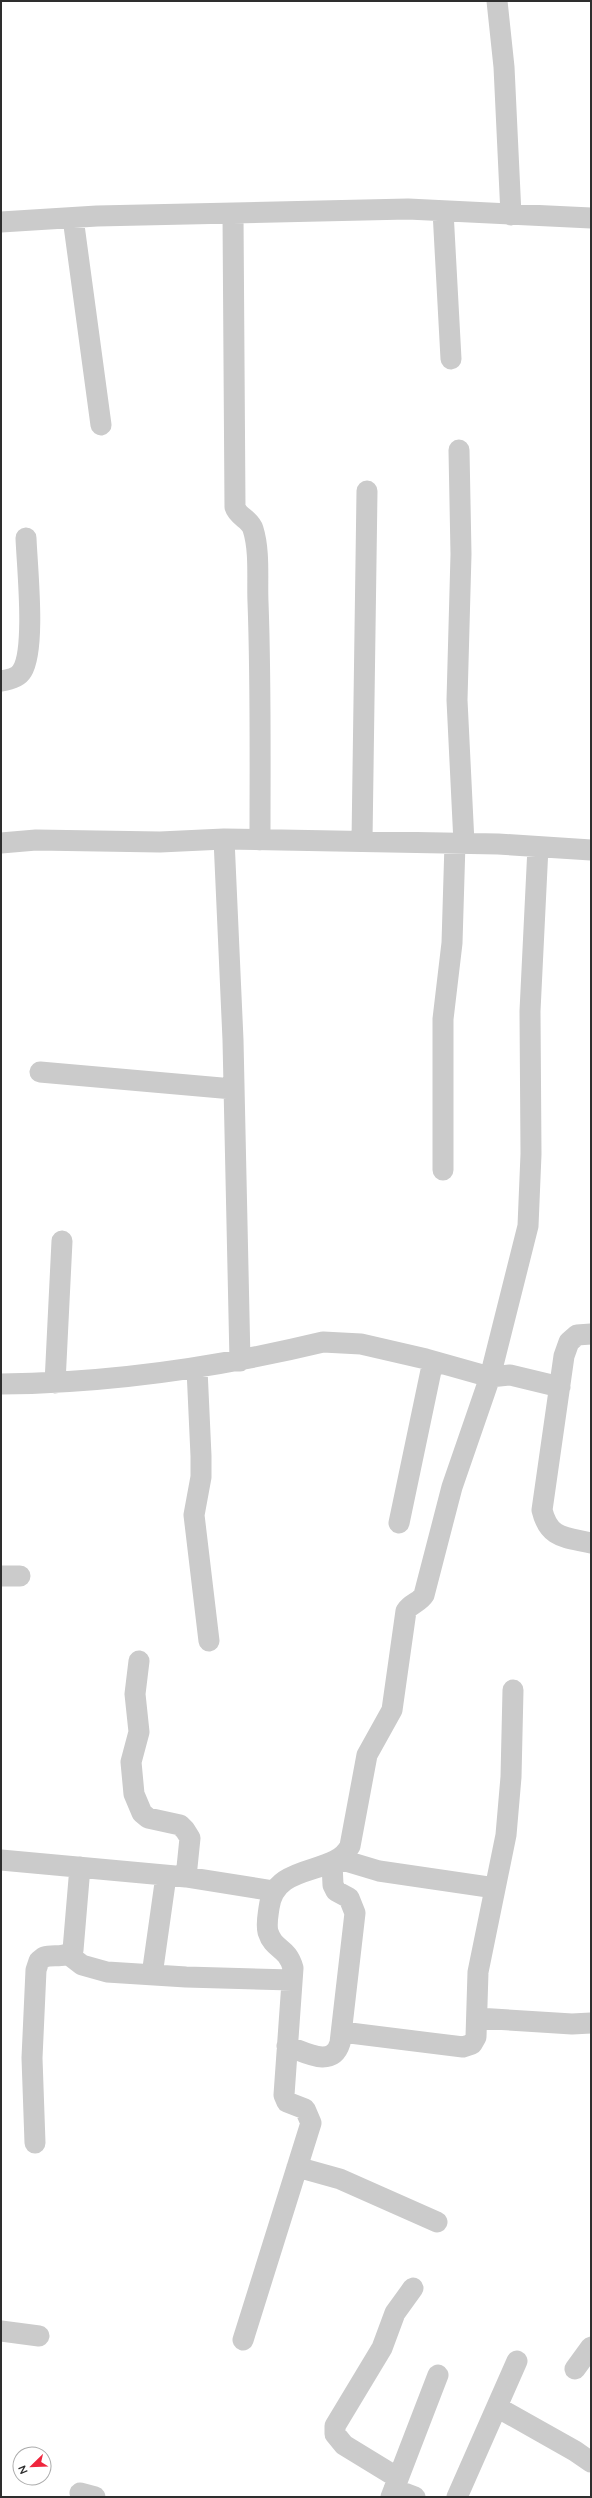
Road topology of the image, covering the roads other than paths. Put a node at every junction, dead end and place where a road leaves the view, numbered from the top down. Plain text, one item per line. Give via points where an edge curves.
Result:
1 (497, 1) edge
2 (443, 211) junction
3 (233, 214) junction
4 (511, 214) junction
5 (73, 218) junction
6 (591, 218) edge
7 (1, 222) edge
8 (451, 359) dead end
9 (101, 425) dead end
10 (459, 450) dead end
11 (367, 490) dead end
12 (26, 538) dead end
13 (1, 681) edge
14 (224, 839) junction
15 (260, 840) junction
16 (362, 841) junction
17 (1, 843) edge
18 (460, 843) junction
19 (538, 847) junction
20 (591, 850) edge
21 (40, 1072) dead end
22 (234, 1089) junction
23 (443, 1170) dead end
24 (62, 1241) dead end
25 (591, 1334) edge
26 (240, 1361) junction
27 (433, 1361) junction
28 (197, 1369) junction
29 (490, 1377) junction
30 (55, 1383) junction
31 (1, 1384) edge
32 (560, 1387) junction
33 (399, 1522) dead end
34 (591, 1543) edge
35 (209, 1641) dead end
36 (139, 1661) dead end
37 (513, 1690) dead end
38 (1, 1860) edge
39 (336, 1861) junction
40 (80, 1867) junction
41 (176, 1877) junction
42 (495, 1888) junction
43 (274, 1890) junction
44 (69, 1955) junction
45 (152, 1975) junction
46 (292, 1980) junction
47 (478, 2018) junction
48 (591, 2023) edge
49 (342, 2032) junction
50 (287, 2046) junction
51 (35, 2143) dead end
52 (297, 2167) junction
53 (437, 2222) dead end
54 (413, 2288) dead end
55 (1, 2331) edge
56 (39, 2336) dead end
57 (243, 2340) dead end
58 (591, 2347) edge
59 (517, 2360) dead end
60 (575, 2369) dead end
61 (438, 2375) dead end
62 (497, 2407) junction
63 (591, 2462) edge
64 (394, 2488) edge
65 (415, 2497) edge
66 (457, 2497) edge

1 - 4 street via 504,66
2 - 3 street via 408,209
2 - 4 street
2 - 8 street
3 - 5 street
3 - 15 street via 235,506 238,514 249,522 253,529 256,549
4 - 6 street
5 - 7 street
5 - 9 street
10 - 18 street via 461,554 457,700
11 - 16 street
12 - 13 street via 30,641 27,659 17,676
14 - 15 street
14 - 17 street via 160,842 36,840
14 - 22 street
15 - 16 street
16 - 18 street
18 - 19 street
18 - 23 street via 443,1019
19 - 20 street
19 - 29 street via 530,1011 530,1204 524,1247
21 - 22 street
22 - 26 street
24 - 30 street
25 - 32 street via 577,1335 569,1342 564,1356
26 - 27 street via 337,1341
26 - 28 street
27 - 29 street
27 - 33 street
28 - 30 street via 140,1377
28 - 35 street via 201,1456 194,1522
29 - 32 street via 510,1375
29 - 39 street via 452,1487 424,1595 406,1610 392,1710 367,1755 350,1846 346,1854
30 - 31 street
32 - 34 street via 542,1510 545,1523 553,1533
36 - 41 street via 135,1694 139,1732 131,1762 134,1794 140,1809 148,1818 180,1825 190,1838
37 - 42 street via 509,1811
38 - 40 street
39 - 42 street via 379,1871
39 - 43 street via 311,1868
39 - 49 street via 333,1885 336,1891 349,1898 355,1913
40 - 41 street
40 - 44 street via 75,1943
41 - 43 street
41 - 45 street
42 - 47 street via 478,1972
43 - 46 street via 267,1922 268,1932 273,1942 290,1958 293,1968
44 - 45 street via 82,1965 95,1970
44 - 51 street via 44,1957 39,1961 36,1970 32,2058
45 - 46 street
46 - 50 street
47 - 48 street
47 - 49 street via 476,2037 472,2044 463,2047
49 - 50 street via 338,2052 331,2057 322,2058
50 - 52 street via 284,2095 287,2102 305,2109 310,2123
52 - 53 street via 353,2184
52 - 57 street
54 - 64 street via 395,2313 382,2348 335,2426 335,2434 344,2444
55 - 56 street
58 - 60 street
59 - 62 street
61 - 64 street
62 - 63 street
62 - 66 street
64 - 65 street

